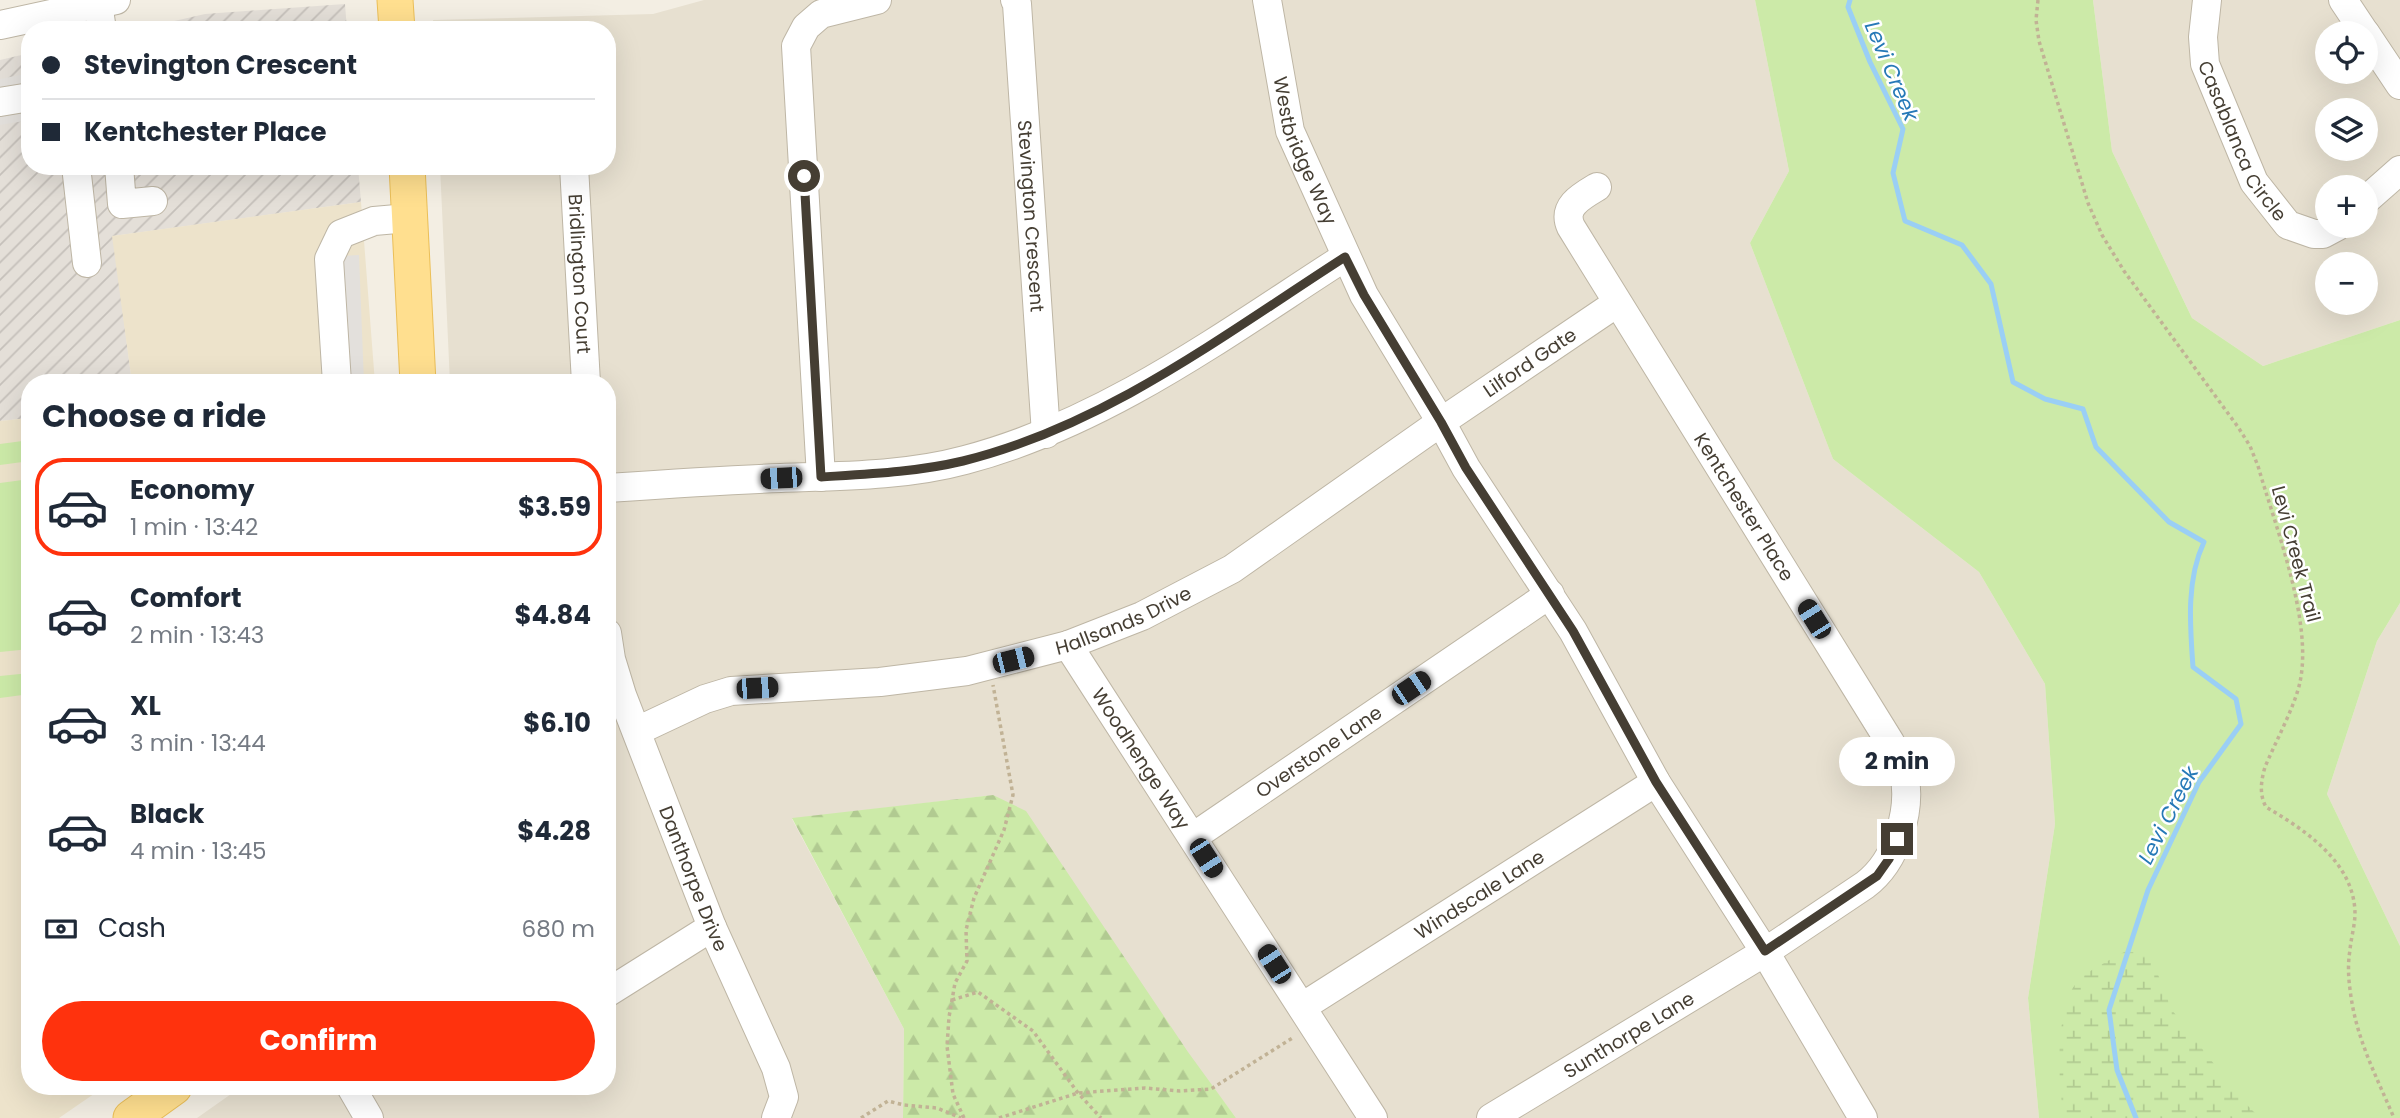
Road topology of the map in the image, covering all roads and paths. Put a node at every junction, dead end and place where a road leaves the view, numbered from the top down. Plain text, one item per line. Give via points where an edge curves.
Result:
1 (395, 0) edge
2 (877, 0) edge
3 (1015, 0) edge
4 (1267, 0) edge
5 (2038, 0) edge
6 (2207, 0) edge
7 (2343, 0) edge
8 (105, 11) edge
9 (13, 15) edge
10 (59, 21) edge
11 (396, 21) edge
12 (2357, 21) edge
13 (2378, 52) edge
14 (2400, 85) edge
15 (21, 98) edge
16 (0, 102) edge
17 (2400, 170) edge
18 (77, 175) edge
19 (120, 175) edge
20 (407, 175) edge
21 (574, 175) edge
22 (1597, 187) dead end
23 (2378, 189) edge
24 (153, 201) dead end
25 (408, 218) junction
26 (2315, 234) edge
27 (1345, 257) junction
28 (87, 263) dead end
29 (1617, 303) junction
30 (336, 374) edge
31 (417, 374) edge
32 (586, 374) edge
33 (1441, 422) junction
34 (1046, 433) junction
35 (821, 477) junction
36 (616, 488) edge
37 (1550, 594) junction
38 (1068, 645) junction
39 (989, 666) junction
40 (616, 675) edge
41 (637, 731) junction
42 (1656, 782) junction
43 (1193, 837) junction
44 (712, 927) junction
45 (1765, 951) junction
46 (616, 987) edge
47 (952, 1000) junction
48 (1307, 1016) junction
49 (1078, 1093) junction
50 (163, 1095) edge
51 (356, 1095) edge
52 (1861, 1117) edge
53 (131, 1118) edge
54 (369, 1118) edge
55 (776, 1118) edge
56 (860, 1118) edge
57 (963, 1118) edge
58 (999, 1118) edge
59 (1101, 1118) edge
60 (1373, 1118) edge
61 (1491, 1118) edge
62 (2394, 1118) edge

1 - 11 main road
2 - 35 street via 821,14 806,27 796,46
3 - 34 street, Stevington Crescent
4 - 27 street, Westbridge Way via 1290,131
5 - 62 path, Levi Creek Trail via 2039,41 2102,235 2238,427 2258,466 2295,593 2304,654 2300,684 2261,780 2262,799 2266,807 2318,841 2350,890 2355,911 2348,972 2352,1006 2361,1041
6 - 26 street, Casablanca Circle via 2205,64 2254,182 2288,225
7 - 12 street
8 - 10 street
9 - 10 street
13 - 14 street
15 - 16 street
17 - 23 street
18 - 28 street
19 - 24 street via 122,204
20 - 25 main road
21 - 32 street, Bridlington Court
22 - 29 street, Kentchester Place via 1574,202 1568,220
25 - 30 street via 374,221 341,234 329,259
25 - 31 main road
27 - 33 street, Westbridge Way
27 - 34 street via 1153,381
29 - 33 street, Lilford Gate
29 - 45 street, Kentchester Place via 1890,742 1905,775 1905,807 1897,839 1877,876
33 - 37 street, Westbridge Way via 1466,468
33 - 38 street, Hallsands Drive via 1233,569 1142,616
34 - 35 street via 950,464
35 - 36 street
37 - 42 street, Westbridge Way
37 - 43 street, Overstone Lane
38 - 39 street, Hallsands Drive
38 - 43 street, Woodhenge Way
39 - 41 street, Hallsands Drive via 880,682 730,691
39 - 47 path via 1013,795 1004,830 974,898 966,930 967,961
40 - 41 street, Danthorpe Drive
41 - 44 street, Danthorpe Drive
42 - 45 street, Westbridge Way
42 - 48 street, Windscale Lane
43 - 48 street, Woodhenge Way
44 - 46 street
44 - 55 street, Danthorpe Drive via 776,1068 784,1097
45 - 52 street, Westbridge Way
45 - 61 street, Sunthorpe Lane
47 - 49 path via 978,992 1033,1031
47 - 57 path via 947,1046 953,1094
48 - 49 path via 1211,1089
48 - 60 street, Woodhenge Way
49 - 58 path
49 - 59 path
50 - 53 main road
51 - 54 street
56 - 57 path via 888,1101 937,1108

